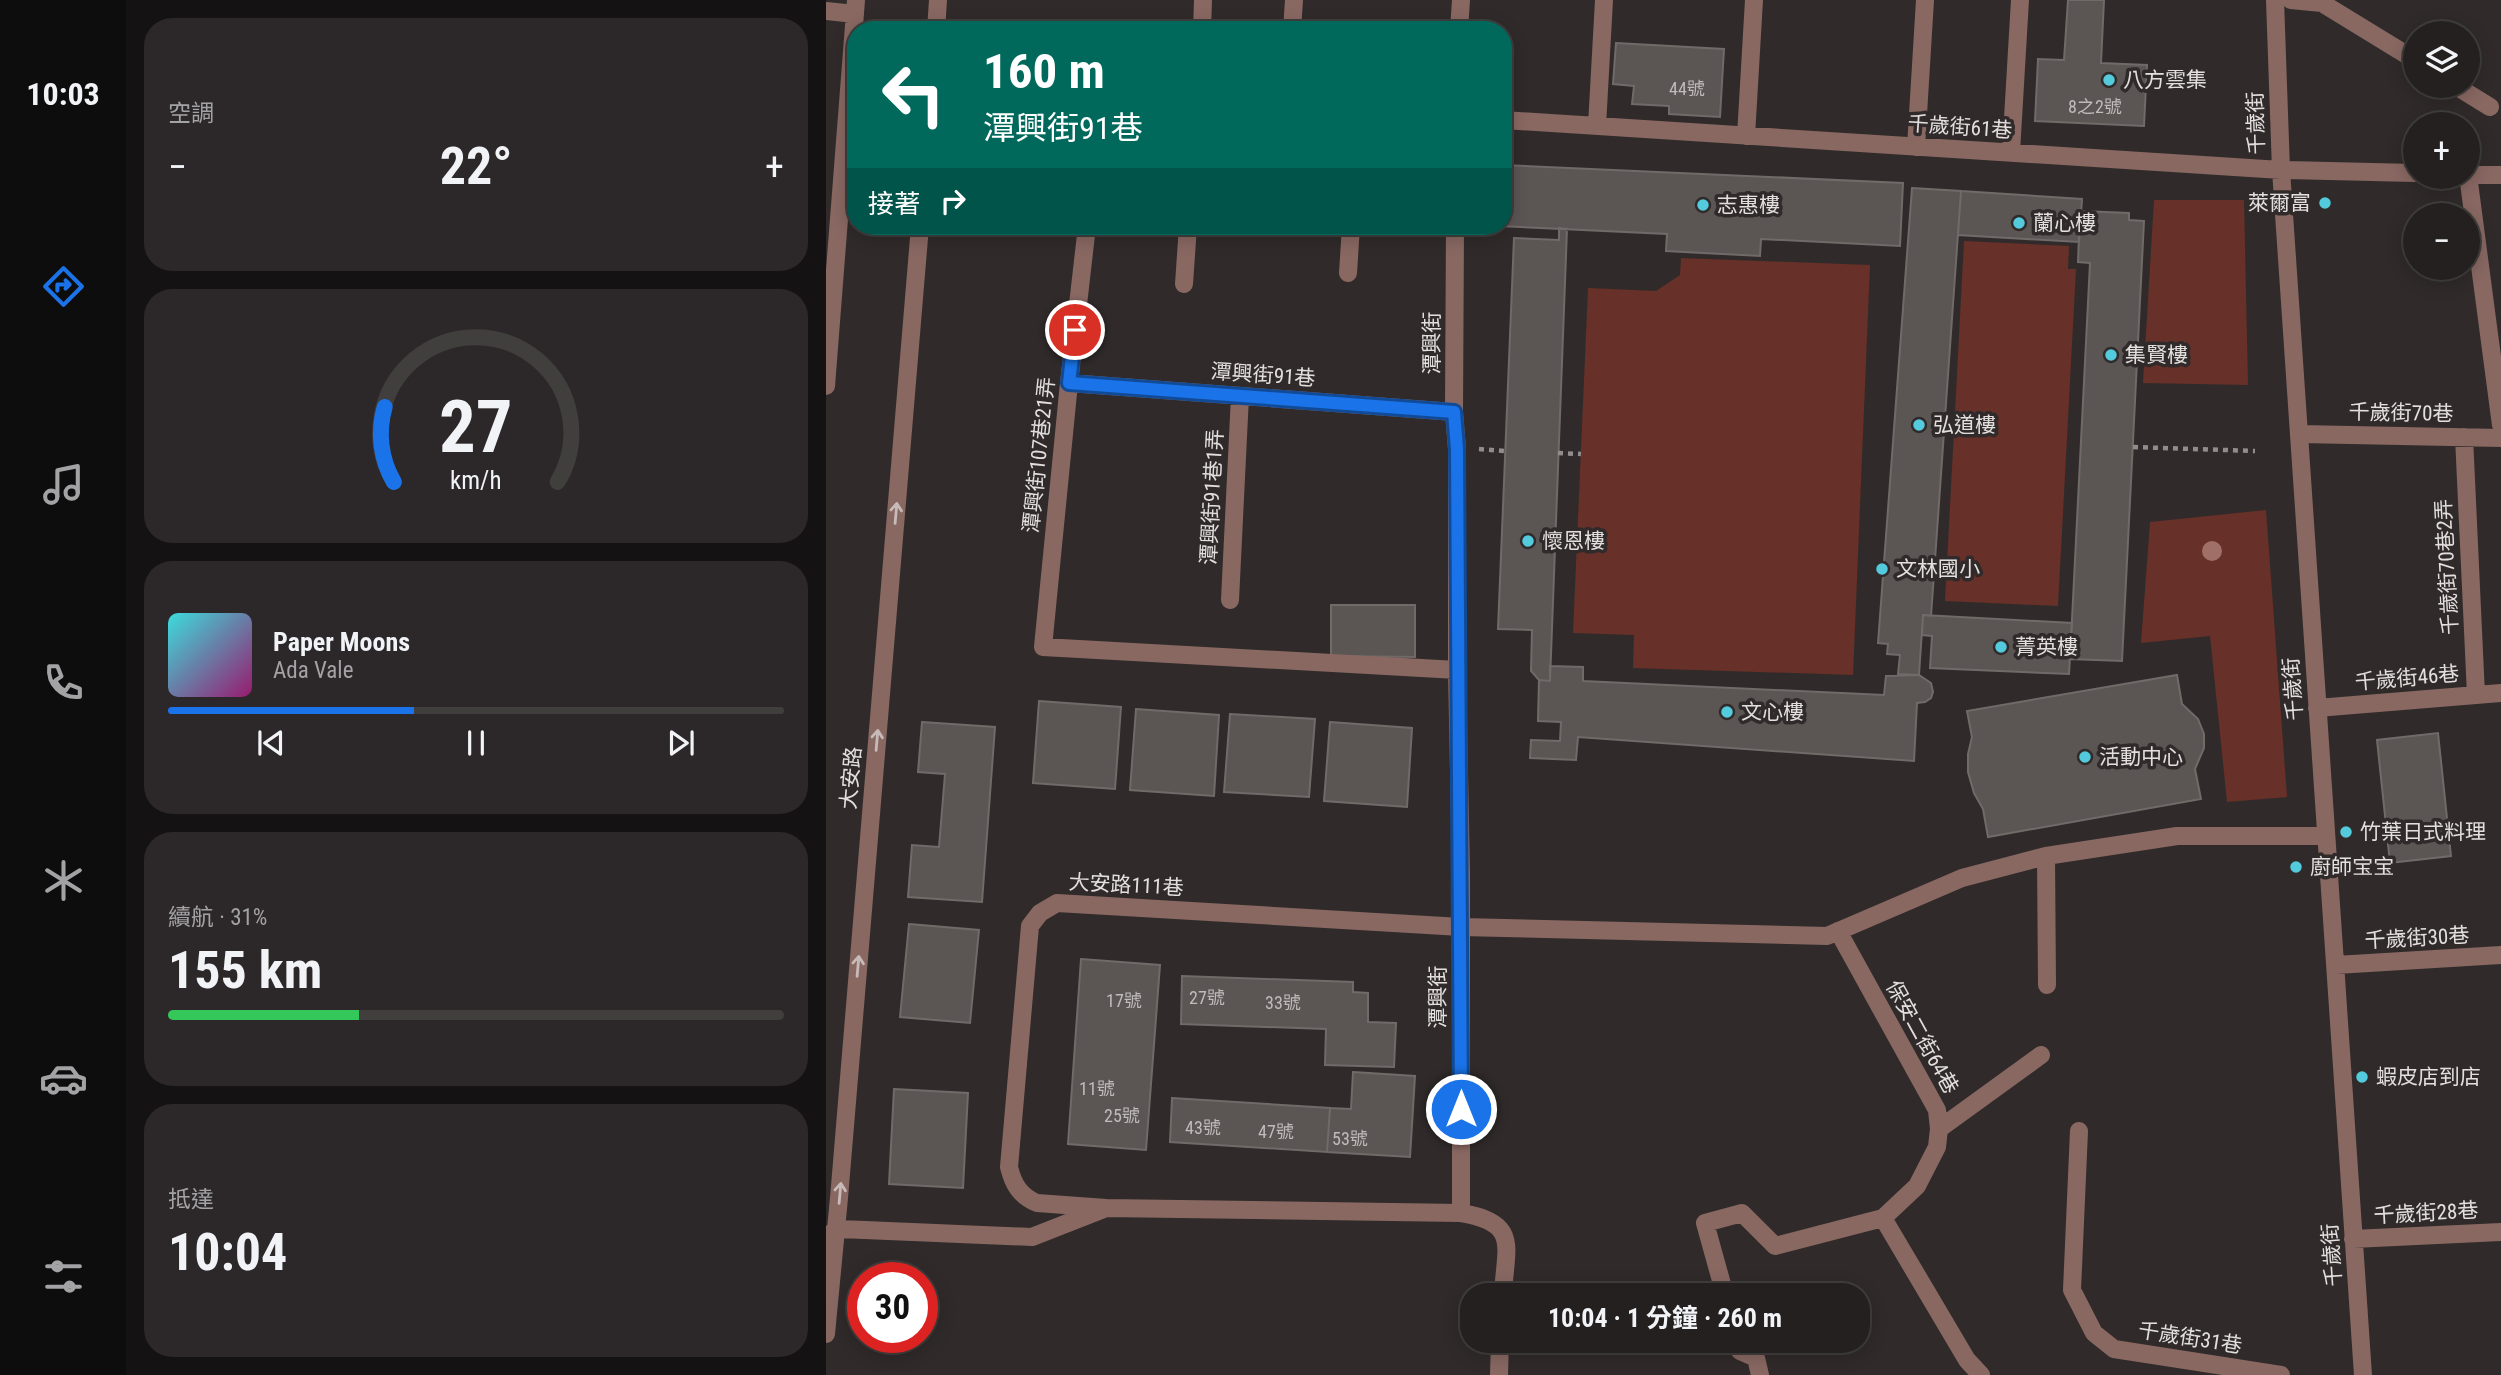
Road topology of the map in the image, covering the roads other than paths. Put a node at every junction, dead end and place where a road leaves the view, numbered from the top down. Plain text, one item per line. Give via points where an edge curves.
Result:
1 (938, 0) edge
2 (1203, 0) edge
3 (1294, 0) edge
4 (1461, 0) edge
5 (1604, 0) edge
6 (1754, 0) edge
7 (1925, 0) edge
8 (2020, 0) edge
9 (2275, 0) edge
10 (2291, 0) edge
11 (856, 7) edge
12 (826, 11) edge
13 (937, 21) edge
14 (1202, 21) edge
15 (1293, 21) edge
16 (1460, 21) edge
17 (2403, 53) edge
18 (2475, 98) edge
19 (2490, 107) dead end
20 (1512, 121) edge
21 (1597, 126) junction
22 (1746, 136) junction
23 (847, 147) edge
24 (1916, 147) junction
25 (2011, 152) junction
26 (2281, 170) junction
27 (2403, 173) edge
28 (2480, 175) edge
29 (2501, 175) edge
30 (2470, 189) edge
31 (919, 235) edge
32 (1086, 235) edge
33 (1187, 235) edge
34 (1350, 235) edge
35 (1455, 235) edge
36 (1348, 273) dead end
37 (1184, 284) dead end
38 (1069, 383) junction
39 (826, 387) edge
40 (1240, 396) junction
41 (1454, 412) junction
42 (2501, 425) edge
43 (2300, 433) junction
44 (2464, 437) junction
45 (2501, 438) edge
46 (1230, 600) dead end
47 (1457, 670) junction
48 (2501, 693) edge
49 (2476, 695) junction
50 (2317, 708) junction
51 (2326, 836) junction
52 (2046, 856) junction
53 (1461, 927) junction
54 (1838, 931) junction
55 (2501, 956) edge
56 (2336, 965) junction
57 (2047, 985) dead end
58 (2041, 1055) dead end
59 (1939, 1129) junction
60 (2080, 1131) dead end
61 (1106, 1208) junction
62 (1461, 1213) junction
63 (1883, 1218) junction
64 (2501, 1232) edge
65 (831, 1234) edge
66 (2353, 1239) junction
67 (1504, 1283) edge
68 (1722, 1283) edge
69 (826, 1334) edge
70 (1500, 1353) edge
71 (1745, 1353) edge
72 (1499, 1375) edge
73 (1760, 1375) edge
74 (1981, 1375) edge
75 (2281, 1375) edge
76 (2363, 1375) edge

1 - 13 street
2 - 14 street
3 - 15 street
4 - 16 street
5 - 21 street
6 - 22 street
7 - 24 street
8 - 25 street
9 - 26 street, 千歲街
10 - 17 street via 2322,3
11 - 12 street
18 - 19 street
20 - 21 street, 千歲街61巷
21 - 22 street, 千歲街61巷
22 - 24 street, 千歲街61巷
23 - 39 street
24 - 25 street, 千歲街61巷
25 - 26 street, 千歲街61巷
26 - 27 street, 千歲街61巷
26 - 43 street, 千歲街
28 - 29 street
30 - 42 street
65 -> 31 street, 大安路
32 - 38 street, 潭興街107巷21弄
33 - 37 street
34 - 36 street
35 - 41 street, 潭興街
38 - 40 street, 潭興街91巷
38 - 47 street, 潭興街107巷21弄 via 1043,647
40 - 41 street, 潭興街91巷
40 - 46 street, 潭興街91巷1弄
41 - 47 street, 潭興街
43 - 44 street, 千歲街70巷
43 - 50 street, 千歲街
44 - 45 street, 千歲街70巷
44 - 49 street, 千歲街70巷2弄
47 - 53 street, 潭興街
48 - 49 street, 千歲街46巷
49 - 50 street, 千歲街46巷
50 - 51 street, 千歲街
51 - 52 street via 2177,836
51 - 56 street, 千歲街
52 - 54 street via 1962,878
52 - 57 street
53 - 54 street via 1827,936
53 - 61 street, 大安路111巷 via 1056,903 1040,913 1030,926 1009,1167 1012,1180 1027,1199
53 - 62 street, 潭興街
54 - 59 street, 保安二街64巷 via 1937,1110
55 - 56 street, 千歲街30巷
56 - 66 street, 千歲街
58 - 59 street
59 - 63 street, 保安二街64巷 via 1937,1147 1917,1186
60 - 75 street, 千歲街31巷 via 2071,1290 2094,1333 2114,1349
61 - 62 street, 大安路111巷
61 - 65 street, 大安路111巷 via 1032,1237
62 - 67 street via 1486,1217 1501,1229 1507,1247
63 - 68 street via 1775,1246 1742,1213 1705,1223
63 - 74 street
64 - 66 street, 千歲街28巷
65 - 69 street, 大安路
66 - 76 street, 千歲街
70 - 72 street
71 - 73 street via 1756,1358

